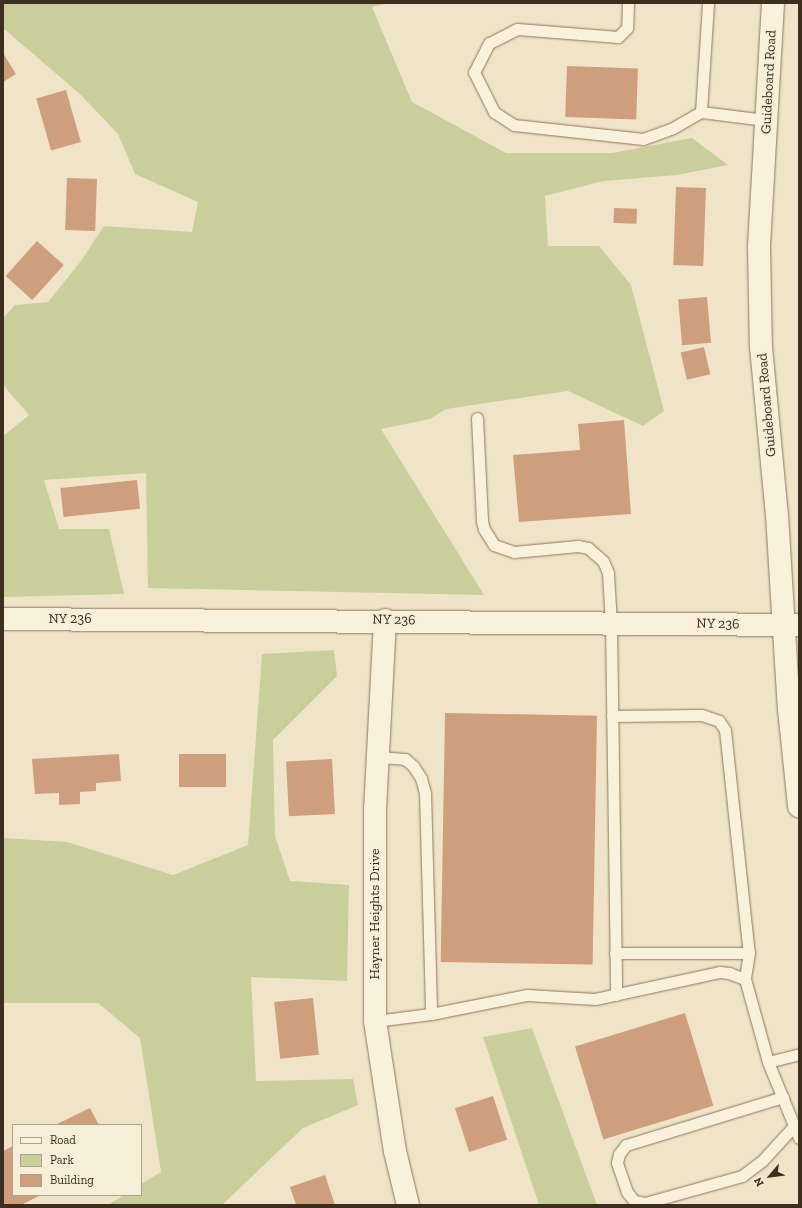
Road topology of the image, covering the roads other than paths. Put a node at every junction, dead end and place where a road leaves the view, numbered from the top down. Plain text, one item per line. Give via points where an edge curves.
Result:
1 (628, 3) edge
2 (708, 3) edge
3 (773, 3) edge
4 (701, 112) junction
5 (766, 120) junction
6 (477, 418) dead end
7 (3, 619) edge
8 (385, 620) junction
9 (611, 623) junction
10 (792, 625) edge
11 (612, 716) junction
12 (378, 757) junction
13 (799, 806) edge
14 (615, 953) junction
15 (750, 953) junction
16 (745, 979) junction
17 (616, 995) junction
18 (431, 1014) junction
19 (375, 1021) junction
20 (799, 1054) edge
21 (768, 1062) junction
22 (783, 1097) junction
23 (794, 1126) junction
24 (799, 1138) edge
25 (408, 1205) edge

1 - 4 lane via 627,28 618,37 517,28 489,43 474,72 494,112 514,124 643,138 673,128
2 - 4 lane
3 - 5 street, Guideboard Road
4 - 5 lane
5 - 10 street, Guideboard Road via 759,247 761,347
6 - 9 lane via 484,529 494,545 505,551 578,546 588,548 603,561 608,573
7 - 8 street, NY 236 / NY 236
8 - 9 street, NY 236 / NY 236
8 - 12 street, Hayner Heights Drive
9 - 10 street, NY 236 / NY 236
9 - 11 lane
10 - 13 street, Guideboard Road via 789,709
11 - 14 lane
11 - 15 lane via 702,715 719,721 725,730
12 - 18 lane via 405,759 421,778 425,793
12 - 19 street, Hayner Heights Drive via 375,809
14 - 15 lane
14 - 17 lane
15 - 16 lane
16 - 17 lane via 720,972
16 - 21 lane
17 - 18 lane via 595,999 527,994
18 - 19 lane
19 - 25 street, Hayner Heights Drive via 395,1151
20 - 21 lane
21 - 22 lane
22 - 23 lane
22 - 23 lane via 626,1146 619,1154 617,1163 628,1192 634,1201 645,1202 742,1176 762,1161
23 - 24 lane

